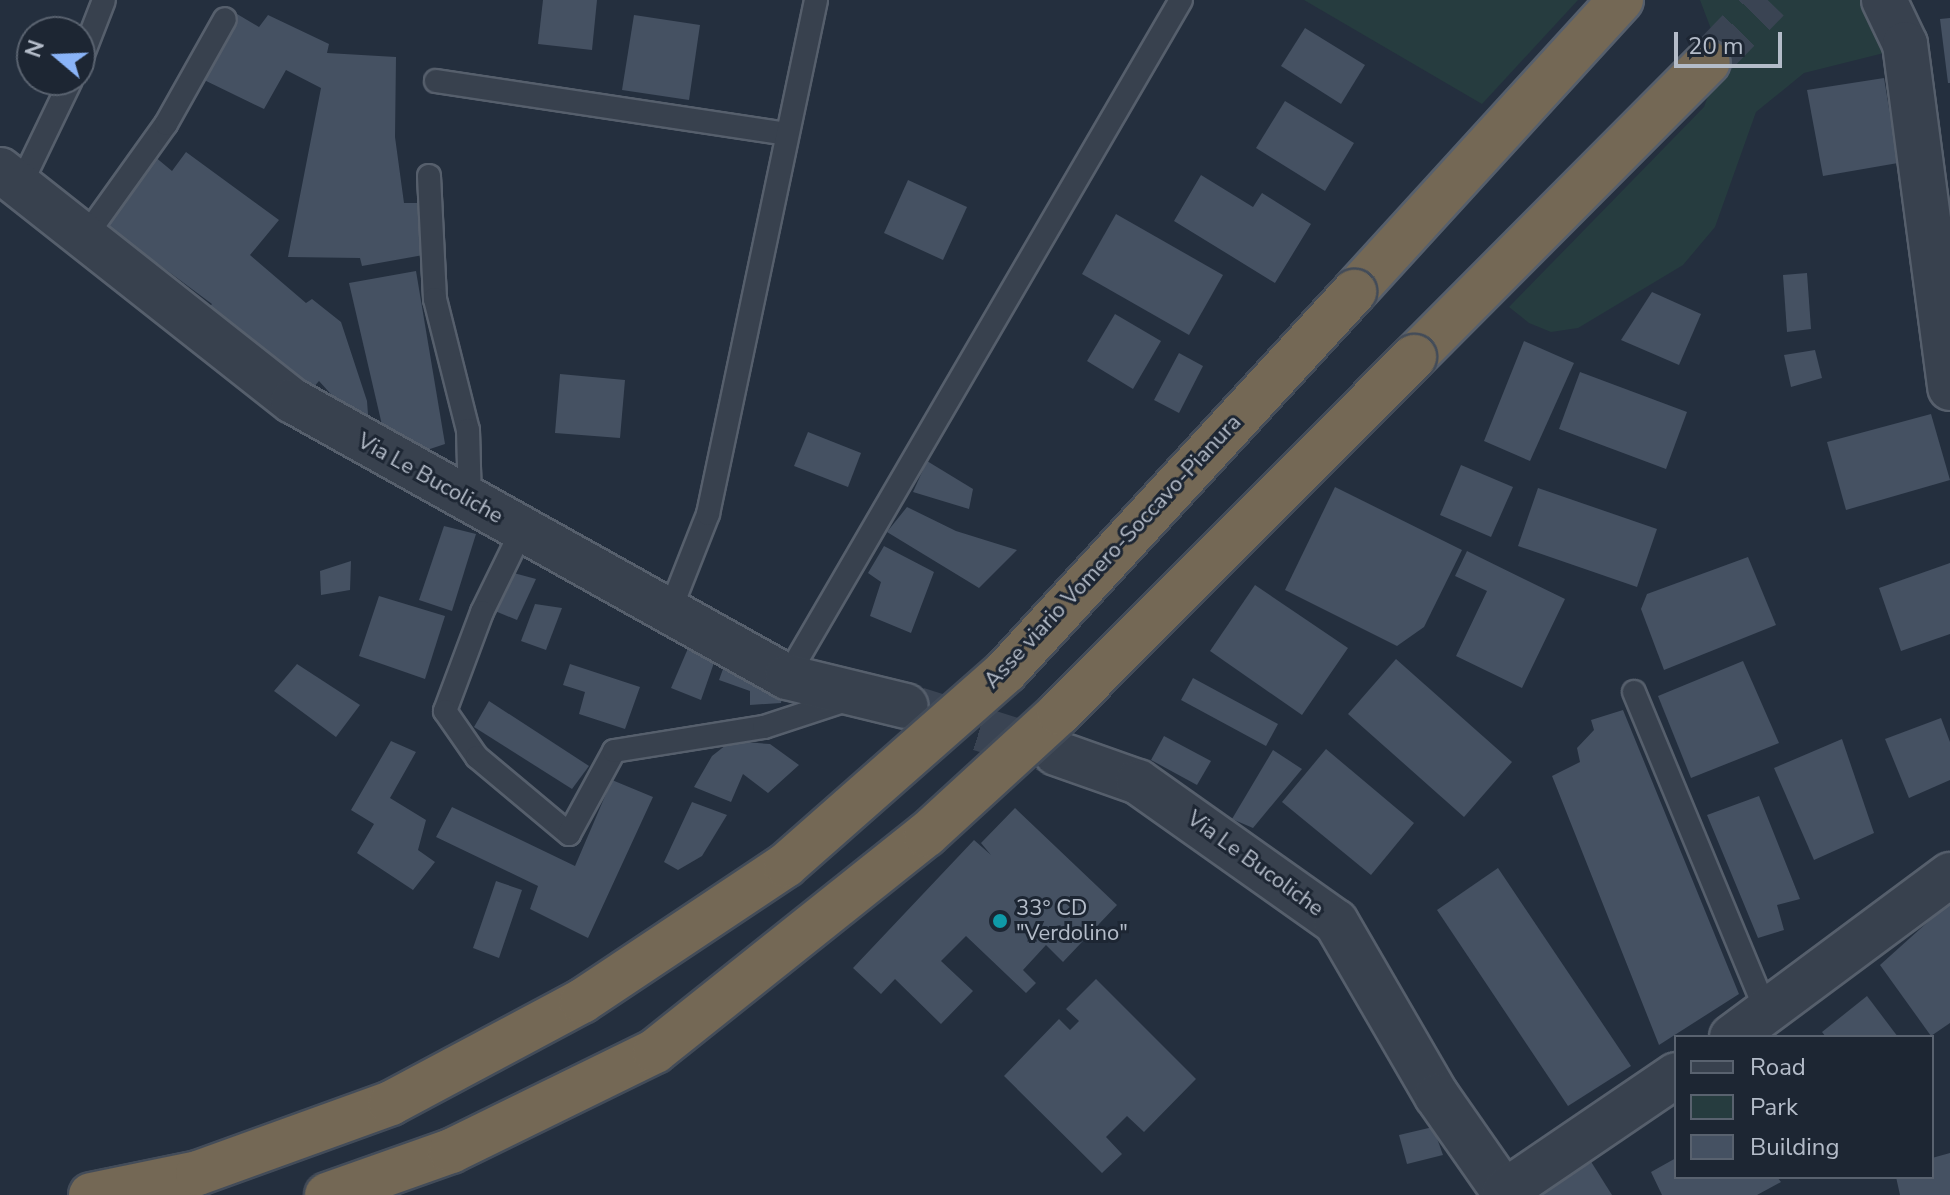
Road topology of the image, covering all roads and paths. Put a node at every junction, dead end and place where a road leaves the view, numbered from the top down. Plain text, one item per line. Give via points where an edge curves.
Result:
1 (104, 0) edge
2 (816, 0) edge
3 (1181, 0) edge
4 (1621, 0) edge
5 (1884, 0) edge
6 (225, 19) dead end
7 (96, 21) edge
8 (1708, 62) tunnel mouth
9 (436, 81) dead end
10 (61, 96) edge
11 (787, 134) junction
12 (429, 176) dead end
13 (10, 178) edge
14 (85, 237) junction
15 (1950, 388) edge
16 (470, 503) junction
17 (522, 530) junction
18 (671, 608) junction
19 (787, 677) junction
20 (1634, 692) dead end
21 (861, 695) junction
22 (906, 706) tunnel mouth
23 (1056, 753) tunnel mouth
24 (1950, 875) edge
25 (1749, 1025) edge
26 (1674, 1076) edge
27 (1505, 1193) edge
28 (91, 1195) edge
29 (327, 1195) edge

1 - 7 lane
2 - 11 lane
3 - 19 lane
4 - 28 highway, Asse viario Vomero-Soccavo-Pianura, bridge via 1006,671 786,865 582,1001 391,1103 198,1173
5 - 15 street via 1905,44
6 - 14 lane via 166,124
8 - 29 highway, bridge via 1059,713 948,815 655,1051 451,1151
9 - 11 lane
10 - 13 lane
11 - 18 lane via 708,514
12 - 16 lane via 435,299 468,430
13 - 14 street, Via Le Bucoliche
14 - 16 street, Via Le Bucoliche via 293,401
16 - 17 street, Via Le Bucoliche
17 - 18 street, Via Le Bucoliche
17 - 21 lane via 482,612 445,711 477,757 569,834 614,751 764,727
18 - 19 street, Via Le Bucoliche
19 - 21 street, Via Le Bucoliche
20 - 25 lane
21 - 22 street, Via Le Bucoliche
23 - 27 street, Via Le Bucoliche via 1138,782 1336,922 1437,1096
24 - 25 street
26 - 27 street

